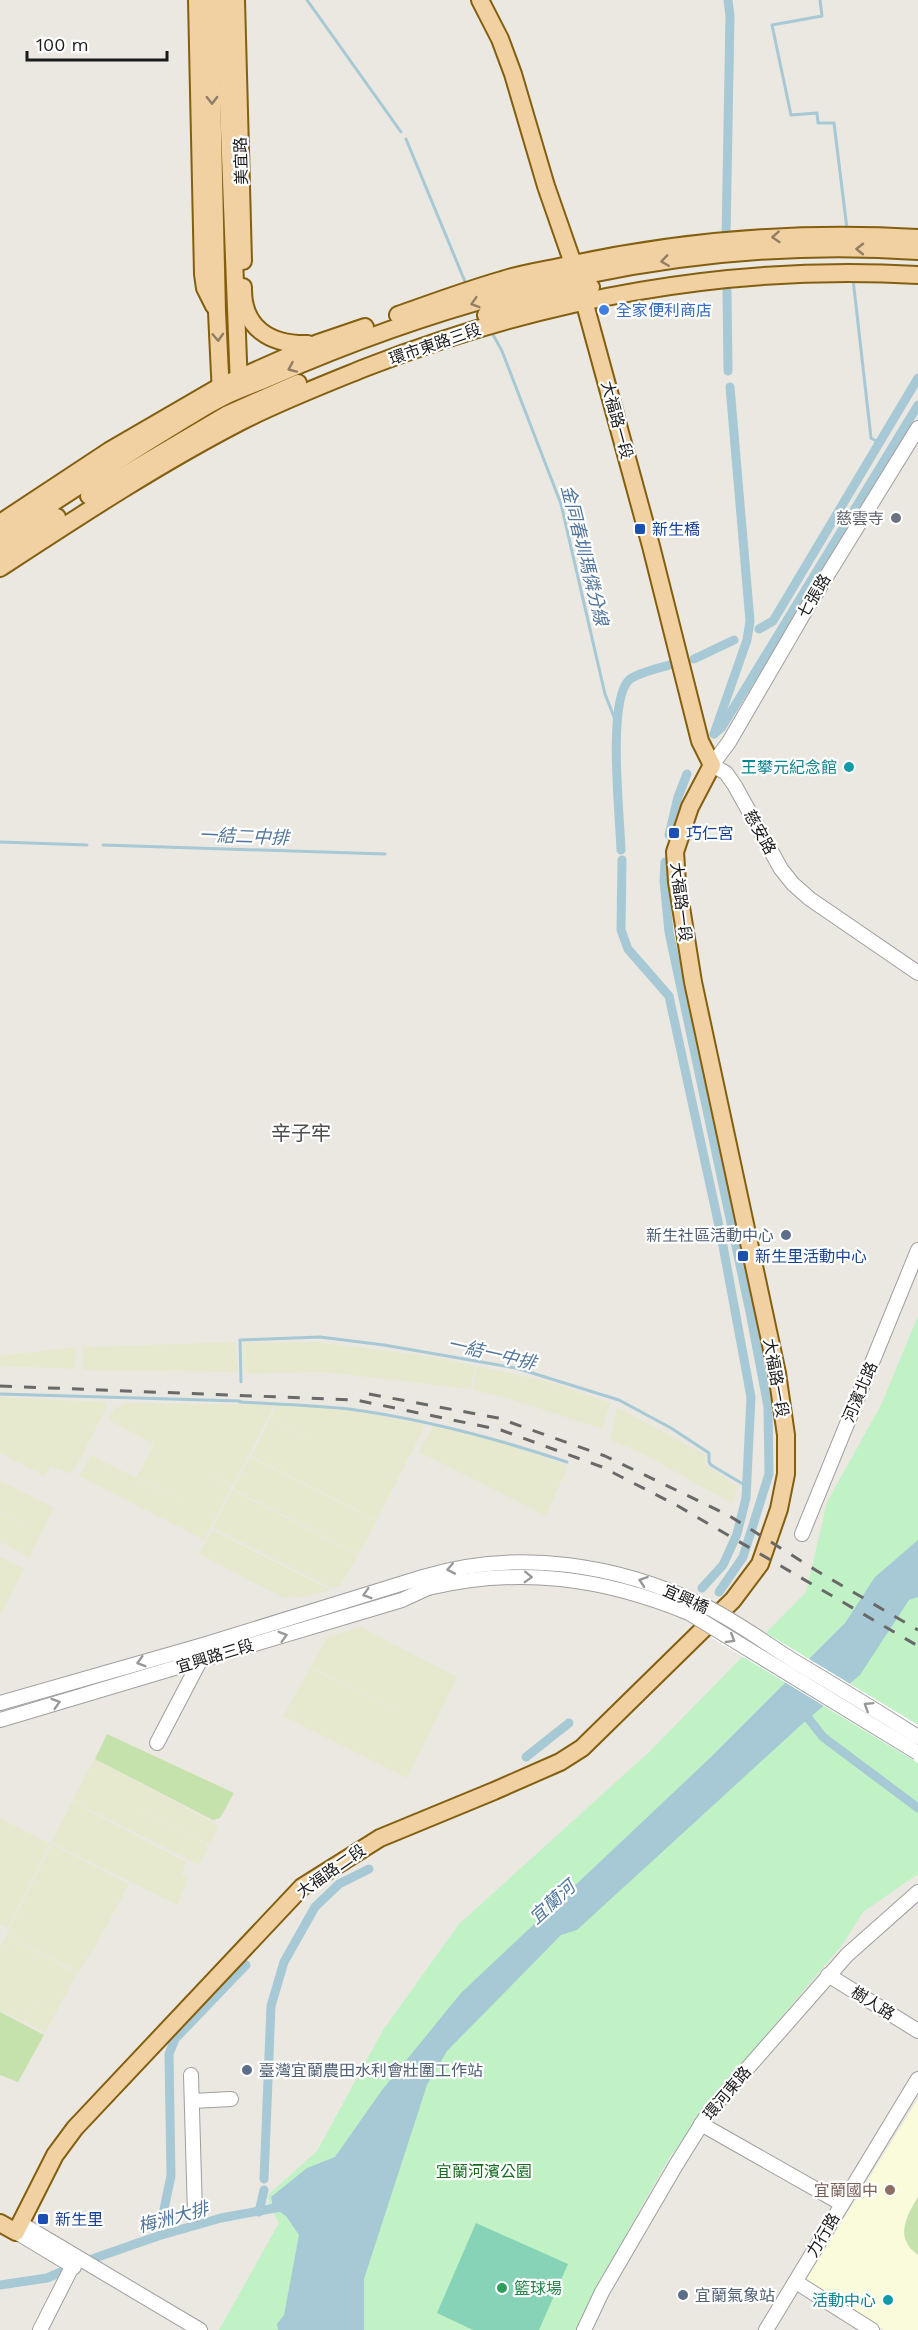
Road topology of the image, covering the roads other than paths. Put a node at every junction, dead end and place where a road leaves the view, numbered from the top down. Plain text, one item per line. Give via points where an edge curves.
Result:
1 (197, 0) edge
2 (210, 0) edge
3 (224, 0) edge
4 (236, 0) edge
5 (480, 0) edge
6 (918, 238) edge
7 (918, 250) edge
8 (918, 266) edge
9 (918, 275) edge
10 (579, 282) junction
11 (234, 308) junction
12 (217, 312) junction
13 (249, 321) junction
14 (392, 329) junction
15 (340, 336) junction
16 (318, 343) junction
17 (221, 391) junction
18 (238, 402) junction
19 (918, 428) edge
20 (0, 523) edge
21 (0, 537) edge
22 (0, 554) edge
23 (0, 568) edge
24 (712, 765) junction
25 (918, 973) edge
26 (918, 1250) edge
27 (801, 1534) dead end
28 (426, 1582) junction
29 (726, 1606) joint
30 (202, 1645) junction
31 (201, 1660) junction
32 (0, 1703) edge
33 (0, 1719) edge
34 (918, 1737) edge
35 (157, 1743) dead end
36 (918, 1753) edge
37 (918, 1892) edge
38 (828, 1975) junction
39 (918, 2031) edge
40 (191, 2075) dead end
41 (918, 2079) edge
42 (231, 2099) dead end
43 (192, 2101) junction
44 (700, 2124) junction
45 (842, 2204) junction
46 (0, 2211) edge
47 (195, 2214) dead end
48 (0, 2223) edge
49 (18, 2228) junction
50 (81, 2265) junction
51 (796, 2282) junction
52 (193, 2329) edge
53 (40, 2330) edge
54 (584, 2330) edge
55 (766, 2330) edge
56 (872, 2330) edge

1 - 12 main road, 美宜路 via 204,273 205,288
2 -> 12 main road, 美宜路
3 - 11 main road, 美宜路
4 - 13 main road, 美宜路 via 244,232 242,298
5 - 10 main road, 大福路一段 via 500,39
6 -> 10 main road, 環市東路三段 via 821,235 729,240 621,254
7 -> 10 main road, 環市東路三段 via 814,248 730,253 648,263
8 - 10 main road, 環市東路三段 via 731,267
9 - 10 main road, 環市東路三段 via 744,276 665,285
10 -> 14 main road, 環市東路三段 via 509,292
10 - 15 main road, 環市東路三段 via 502,279
10 - 18 main road, 環市東路三段 via 512,318 327,383
10 - 24 main road, 大福路一段 via 700,741
11 - 13 street
11 - 18 main road, 美宜路
12 -> 17 main road, 美宜路
13 - 16 main road via 275,340
14 - 15 main road
14 -> 18 main road, 環市東路三段 via 316,357
15 - 16 main road, 環市東路三段
16 - 18 main road, 環市東路三段
17 - 18 main road, 環市東路三段
17 - 20 main road, 環市東路三段 via 109,451
17 - 21 main road, 環市東路三段
18 - 22 main road, 環市東路三段
18 - 23 main road, 環市東路三段 via 108,497
19 - 24 street, 七張路
24 - 25 street, 慈安路 via 726,773 793,884
24 - 29 main road, 大福路一段 via 690,807 675,852 677,882 693,982 777,1372 786,1435 786,1474 769,1542 760,1564
26 - 27 street, 河濱北路
28 -> 30 street, 宜興路三段
31 -> 28 street, 宜興路三段 via 402,1600
34 -> 28 street, 宜興橋, bridge via 706,1607 633,1577 556,1563 510,1561 483,1563
28 -> 36 street, 宜興橋, bridge via 557,1578 651,1598 689,1613
29 - 49 main road, 大福路二段 via 582,1748 560,1762 380,1838 302,1887 75,2128 55,2155
30 - 31 street
30 -> 32 street, 宜興路三段
33 -> 31 street, 宜興路三段
31 - 35 street
37 - 38 street, 環河東路
38 - 39 street, 樹人路
38 - 44 street, 環河東路
40 - 43 street
41 - 45 street, 力行路
42 - 43 street
43 - 47 street
44 - 45 street
44 - 54 street, 環河東路
45 - 51 street, 力行路
46 - 49 main road
48 - 49 main road
49 - 50 street
50 - 52 street
50 - 53 street
51 - 55 street, 力行路
51 - 56 street

